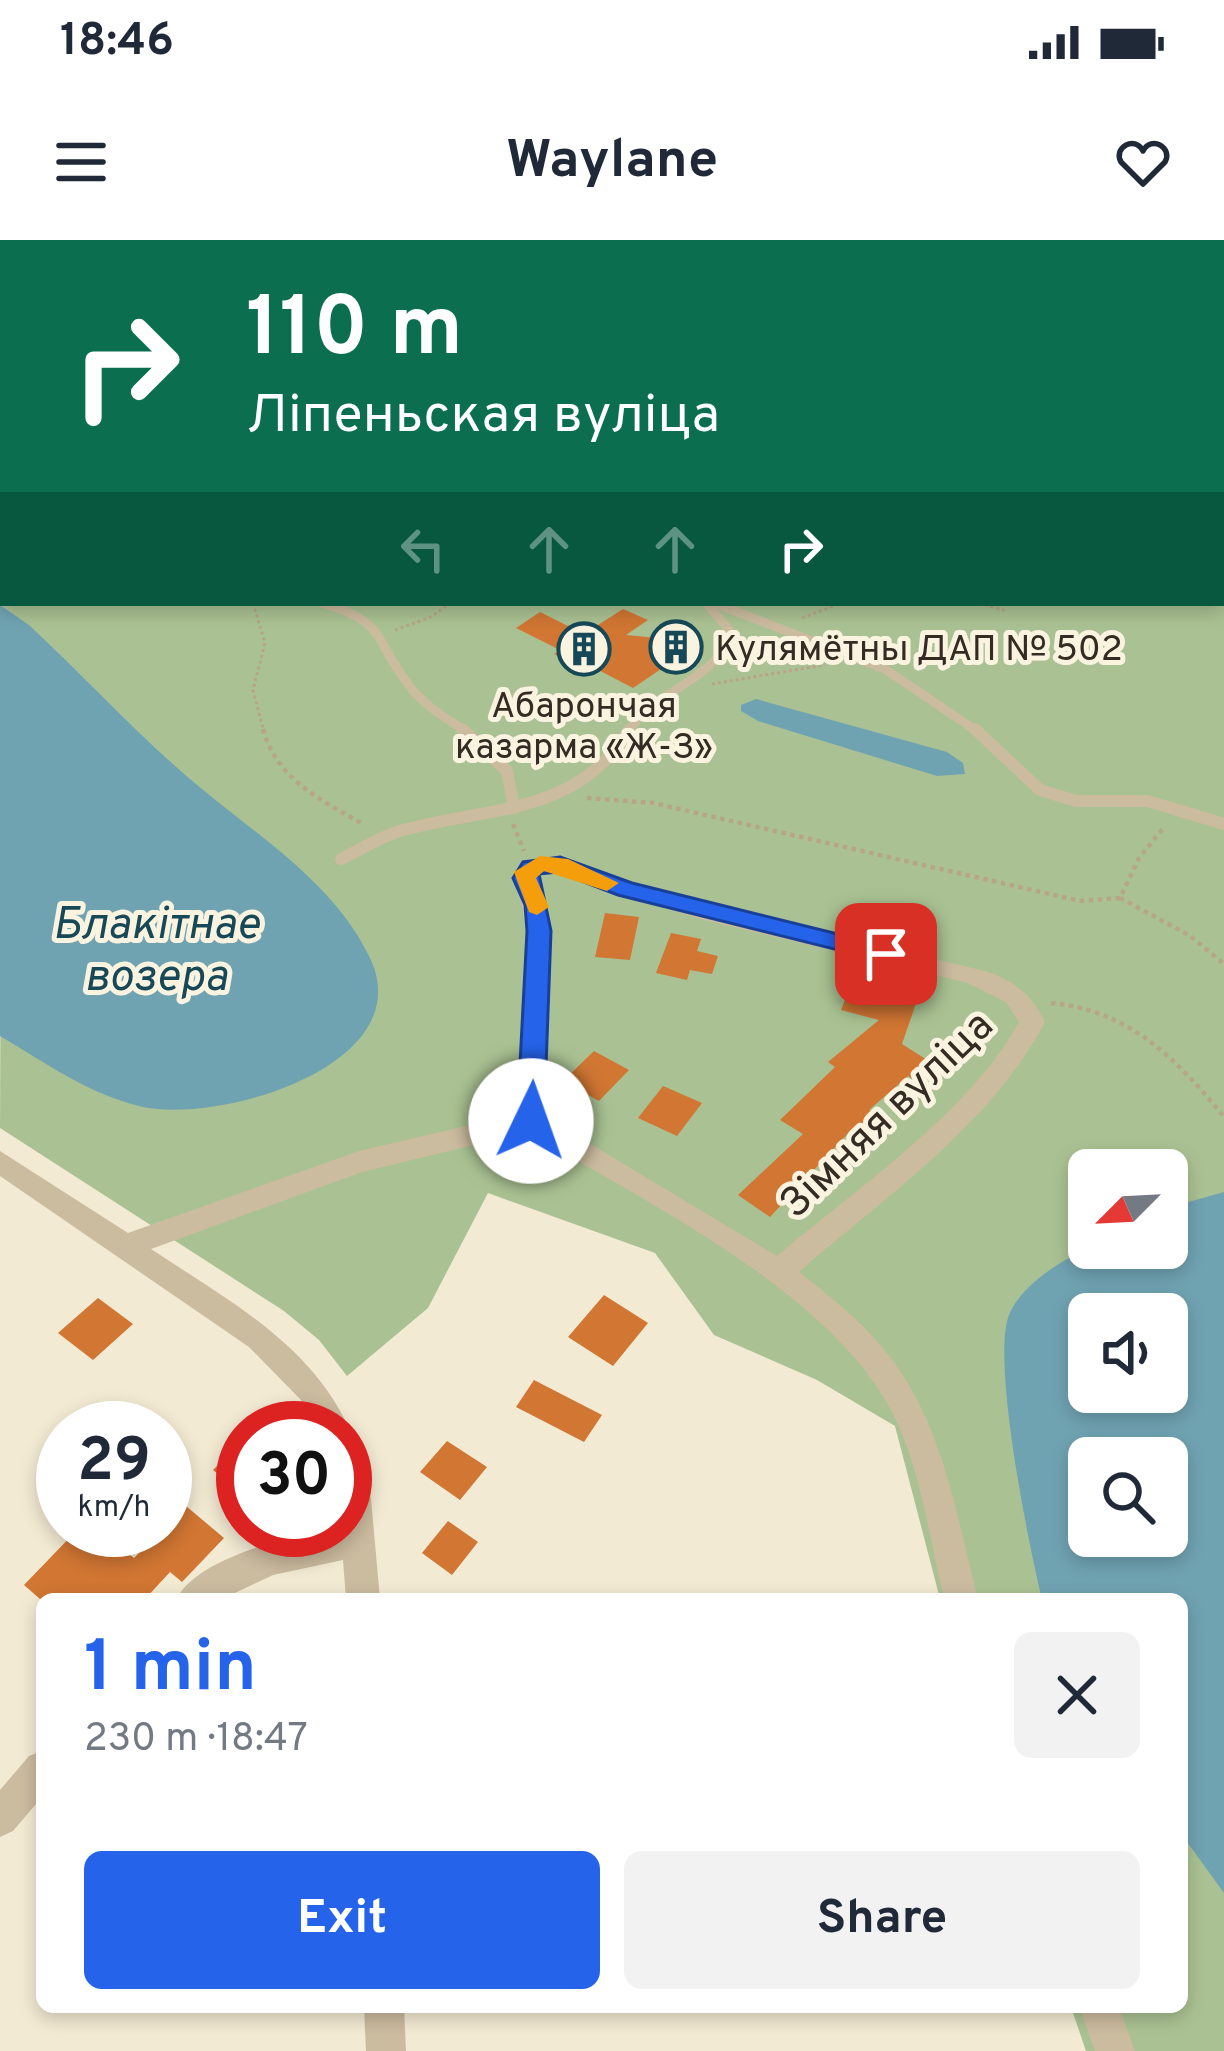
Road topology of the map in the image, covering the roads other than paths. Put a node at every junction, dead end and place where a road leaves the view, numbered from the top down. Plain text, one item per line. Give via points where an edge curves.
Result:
1 (332, 606) edge
2 (712, 606) edge
3 (718, 606) edge
4 (514, 808) junction
5 (1224, 824) edge
6 (341, 859) dead end
7 (531, 1121) junction
8 (0, 1162) edge
9 (123, 1247) junction
10 (778, 1271) junction
11 (318, 1401) edge
12 (278, 1557) edge
13 (361, 1557) edge
14 (203, 1593) edge
15 (363, 1593) edge
16 (960, 1593) edge
17 (36, 1776) edge
18 (0, 1818) edge
19 (384, 2013) edge
20 (1101, 2013) edge
21 (386, 2051) edge
22 (1114, 2051) edge

1 - 4 lane via 364,616 383,633 414,692 507,768
2 - 4 lane via 730,644 712,668 633,724 596,774
3 - 5 lane via 885,669 962,717 1040,790 1076,801 1148,801
4 - 6 lane via 385,836
7 - 9 street via 359,1162
7 - 10 street
7 - 10 street, Зімняя вуліца via 539,931 524,878 536,865 560,864 626,890 986,980 1028,1007 1032,1022 1016,1054
8 - 9 street
9 - 11 street via 289,1363
10 - 16 street via 847,1328 901,1397 930,1470
12 - 14 street
13 - 15 street
17 - 18 street
19 - 21 street
20 - 22 street

